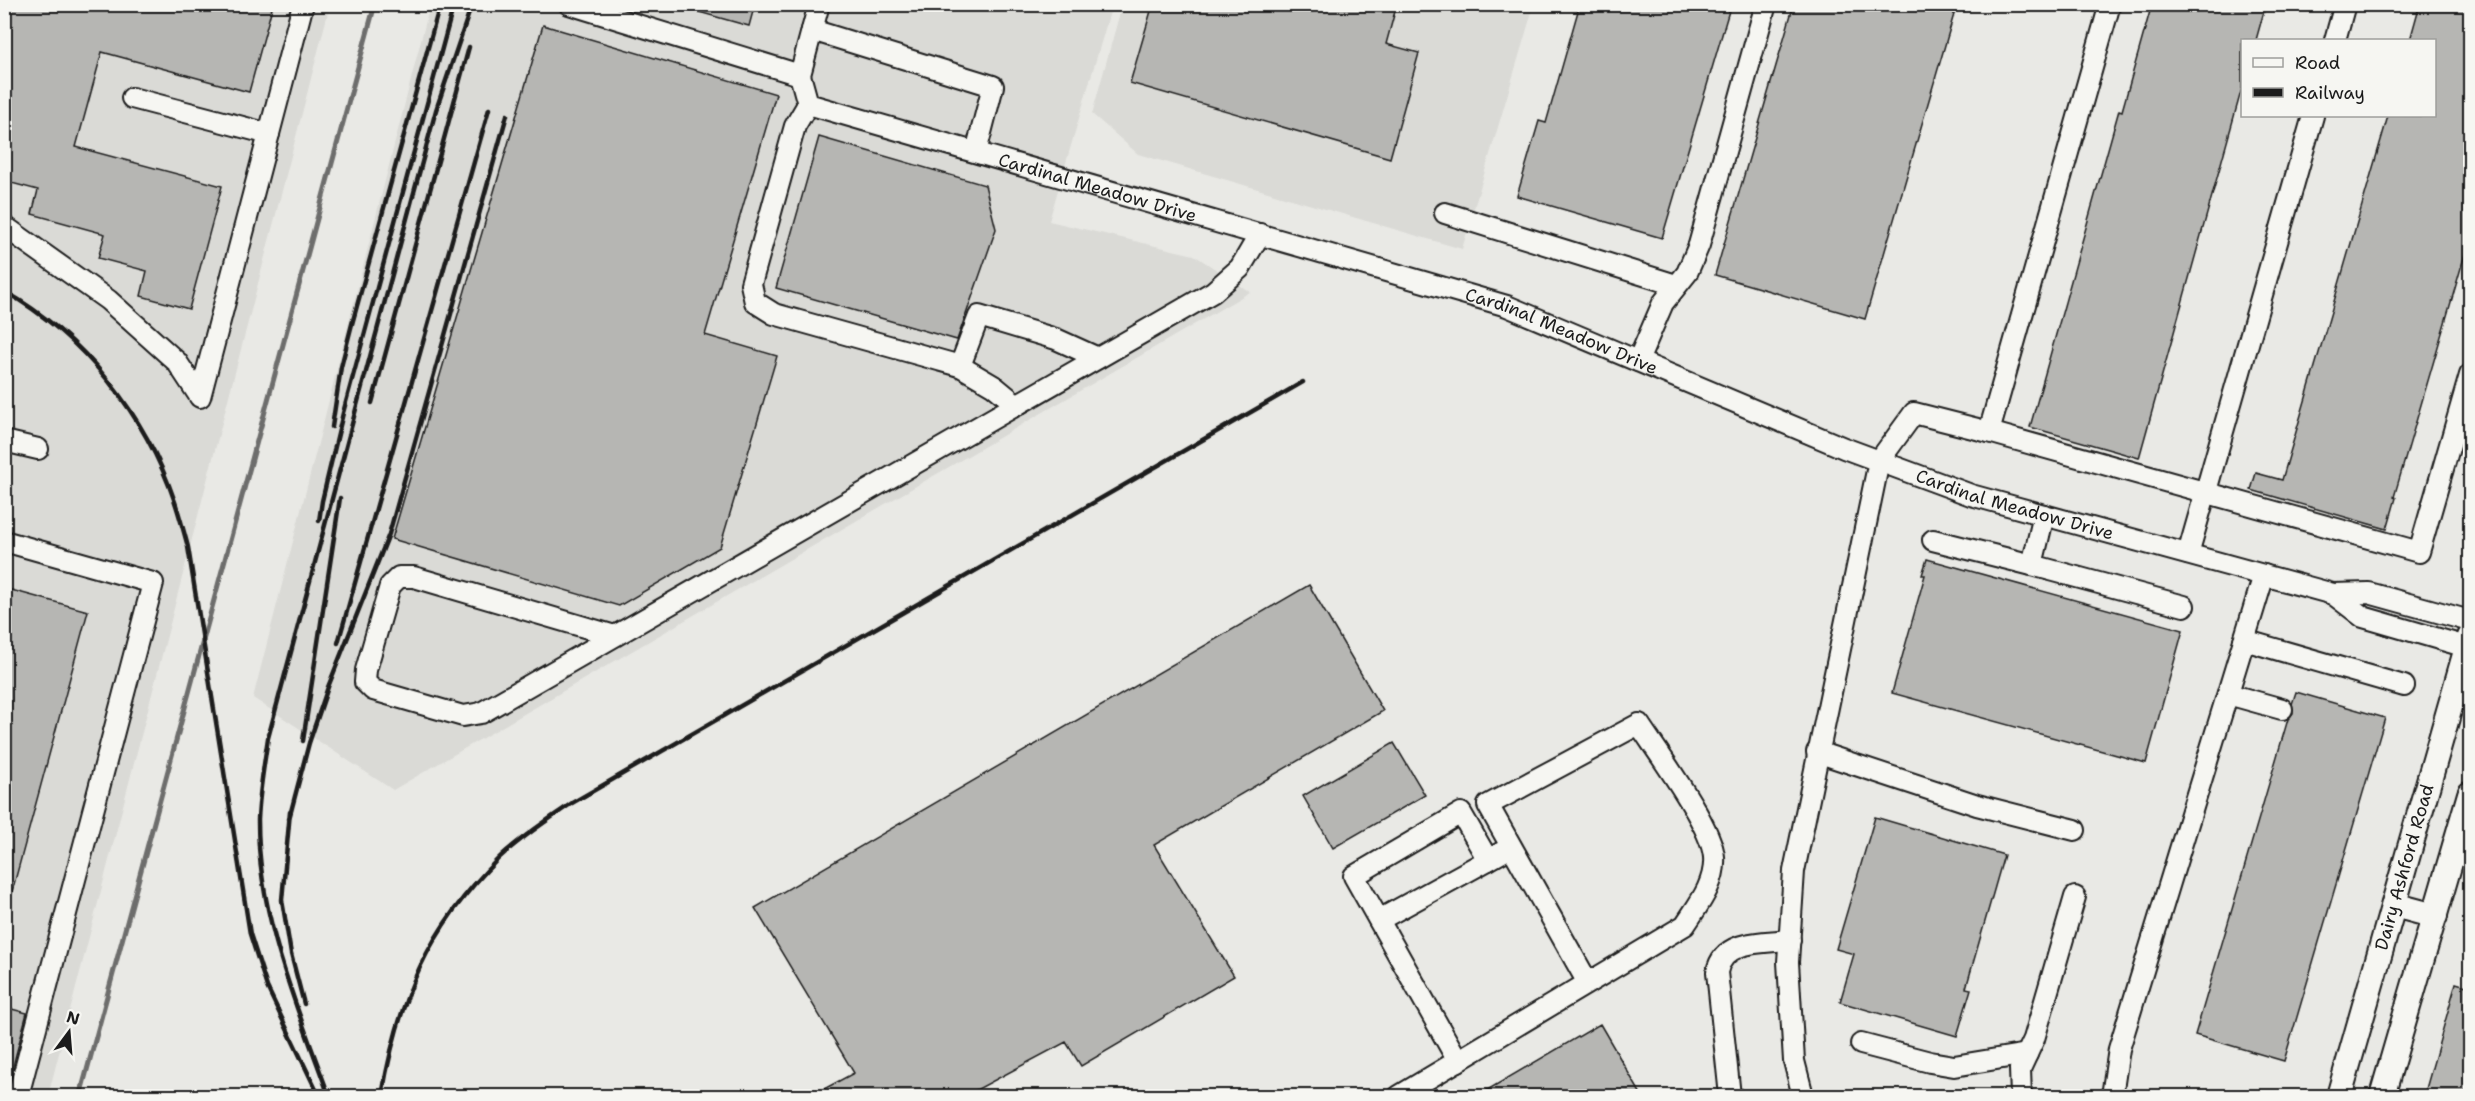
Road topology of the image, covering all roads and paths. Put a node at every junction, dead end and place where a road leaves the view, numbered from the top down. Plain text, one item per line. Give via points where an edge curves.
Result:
1 (303, 4) edge
2 (569, 4) edge
3 (819, 4) edge
4 (1766, 4) edge
5 (2110, 4) edge
6 (2345, 4) edge
7 (812, 30) junction
8 (2335, 39) edge
9 (800, 75) junction
10 (132, 98) dead end
11 (808, 104) junction
12 (2313, 117) edge
13 (269, 134) junction
14 (976, 152) junction
15 (1445, 213) dead end
16 (4, 226) edge
17 (1260, 234) junction
18 (1676, 285) junction
19 (1098, 358) junction
20 (1638, 361) junction
21 (960, 366) junction
22 (2470, 375) edge
23 (1017, 405) junction
24 (1989, 432) junction
25 (4, 441) edge
26 (38, 449) dead end
27 (1879, 461) junction
28 (2205, 494) junction
29 (2044, 515) junction
30 (1934, 540) dead end
31 (4, 541) edge
32 (2188, 554) junction
33 (2032, 565) junction
34 (2264, 575) junction
35 (2333, 594) junction
36 (2184, 606) dead end
37 (2470, 621) edge
38 (615, 636) junction
39 (2244, 640) junction
40 (2469, 645) edge
41 (2404, 686) dead end
42 (2228, 694) junction
43 (2282, 709) dead end
44 (1817, 752) junction
45 (2470, 794) edge
46 (2075, 830) dead end
47 (1511, 847) junction
48 (1488, 860) junction
49 (2075, 897) dead end
50 (2394, 905) junction
51 (2435, 916) junction
52 (1379, 920) junction
53 (1790, 940) junction
54 (1588, 983) junction
55 (1861, 1044) dead end
56 (2027, 1054) junction
57 (1458, 1062) junction
58 (18, 1096) edge
59 (1399, 1096) edge
60 (1730, 1096) edge
61 (1803, 1096) edge
62 (2021, 1096) edge
63 (2112, 1096) edge
64 (2339, 1096) edge
65 (2382, 1096) edge

1 - 13 street
2 - 9 street
3 - 7 street
4 - 18 street via 1699,245 1687,273
5 - 24 street
6 - 8 street
7 - 9 street
7 - 14 street via 993,86
9 - 11 street
10 - 13 street
11 - 14 street, Cardinal Meadow Drive
11 - 21 street via 795,126 751,284 755,302 774,314
12 - 28 street
13 - 16 street via 200,398 177,362 108,300
14 - 17 street, Cardinal Meadow Drive
15 - 18 street
17 - 19 street via 1240,268 1213,292
17 - 20 street, Cardinal Meadow Drive via 1507,306
18 - 20 street via 1663,303
19 - 21 street via 1056,339 978,316
19 - 23 street
20 - 27 street, Cardinal Meadow Drive
21 - 23 street
22 - 28 street via 2419,552
23 - 38 street
24 - 27 street via 1914,413
24 - 28 street
25 - 26 street
27 - 29 street, Cardinal Meadow Drive via 1971,495
27 - 44 street
28 - 32 street
29 - 32 street, Cardinal Meadow Drive
29 - 33 street
30 - 33 street
31 - 58 street via 153,583
32 - 34 street, Cardinal Meadow Drive
33 - 36 street
34 - 35 street, Cardinal Meadow Drive
34 - 39 street
35 - 37 street, Cardinal Meadow Drive via 2369,593
35 - 40 street, Cardinal Meadow Drive via 2363,617
38 - 38 street via 481,713 463,716 373,690 365,682 390,586 399,577 414,577
39 - 41 street
39 - 42 street
40 - 50 main road, Dairy Ashford Road
42 - 43 street
42 - 63 street via 2119,1049
44 - 46 street via 1977,805
44 - 53 street via 1794,871
45 - 51 main road
47 - 48 street
47 - 54 street
47 - 54 street via 1488,805 1639,724 1701,820 1714,857 1708,890 1685,925
48 - 52 street
48 - 52 street via 1461,813 1354,876
49 - 56 street
50 - 51 main road
50 - 64 main road, Dairy Ashford Road
51 - 65 main road
52 - 57 street
53 - 60 street via 1742,946 1728,951 1719,961
53 - 61 street via 1794,1061
54 - 57 street
55 - 56 street via 1954,1065
56 - 62 street via 2020,1069
57 - 59 street

